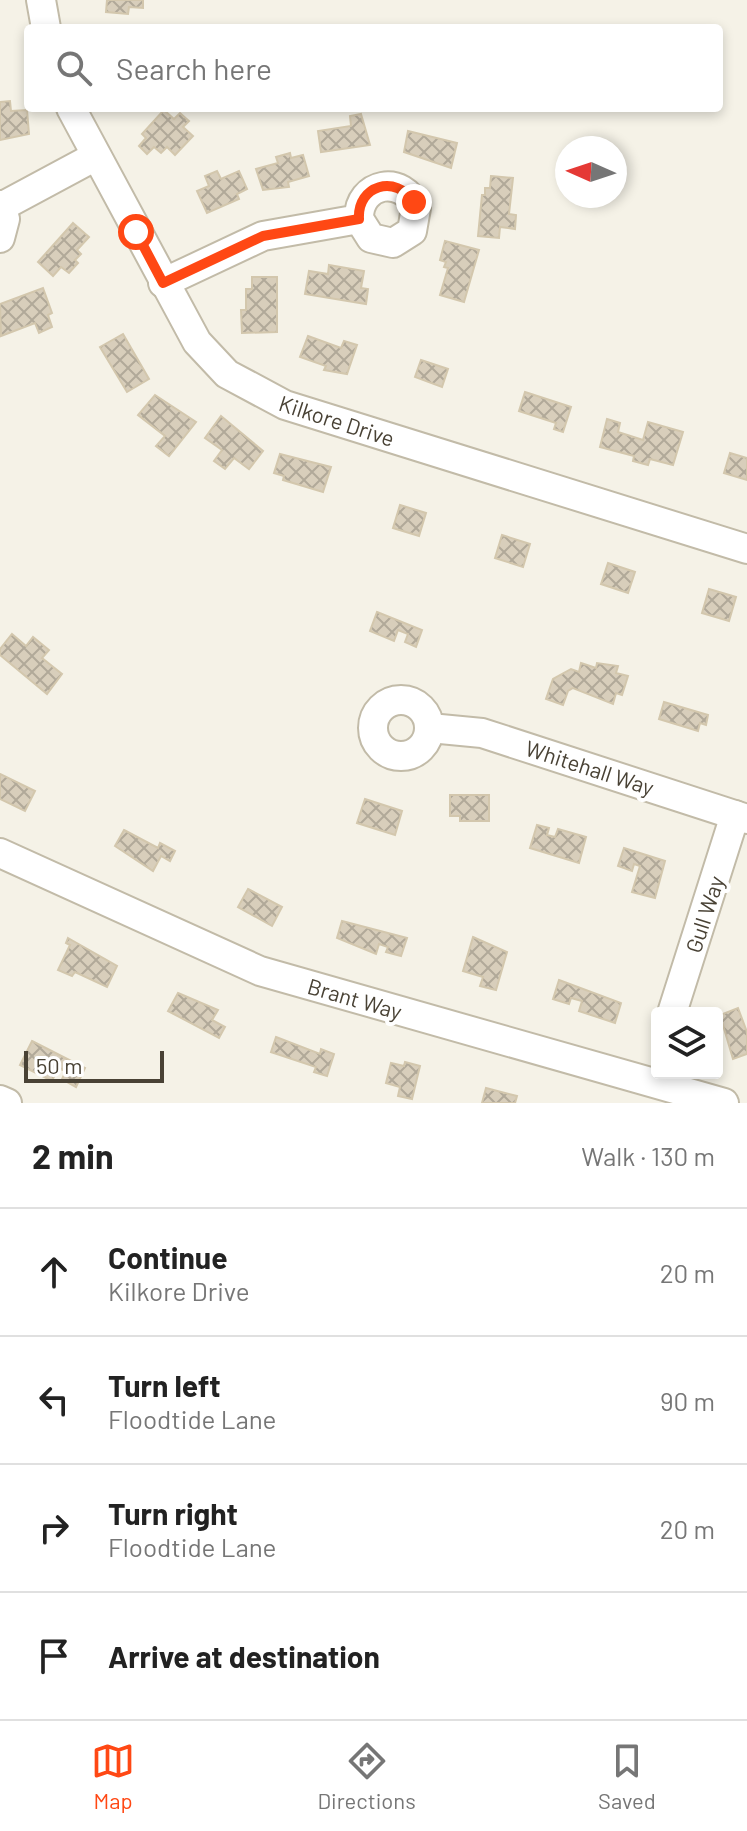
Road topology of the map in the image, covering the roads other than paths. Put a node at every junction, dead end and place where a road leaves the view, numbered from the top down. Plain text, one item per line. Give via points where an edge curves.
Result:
1 (41, 0) edge
2 (45, 24) edge
3 (73, 112) edge
4 (96, 156) junction
5 (1, 206) edge
6 (359, 219) dead end
7 (0, 238) edge
8 (163, 283) junction
9 (747, 549) edge
10 (430, 728) dead end
11 (741, 817) edge
12 (0, 853) edge
13 (674, 1007) edge
14 (651, 1069) edge
15 (673, 1079) edge
16 (0, 1100) edge
17 (7, 1103) edge
18 (724, 1103) edge

1 - 2 street
3 - 4 street, Kilkore Drive
4 - 5 street
4 - 8 street, Kilkore Drive
5 - 7 street via 5,225
6 - 8 street via 263,236
8 - 9 street, Kilkore Drive via 212,360 263,396
10 - 11 street, Whitehall Way via 482,733
11 - 13 street, Gull Way
12 - 14 street, Brant Way via 260,971
15 - 18 street, Brant Way
16 - 17 street

